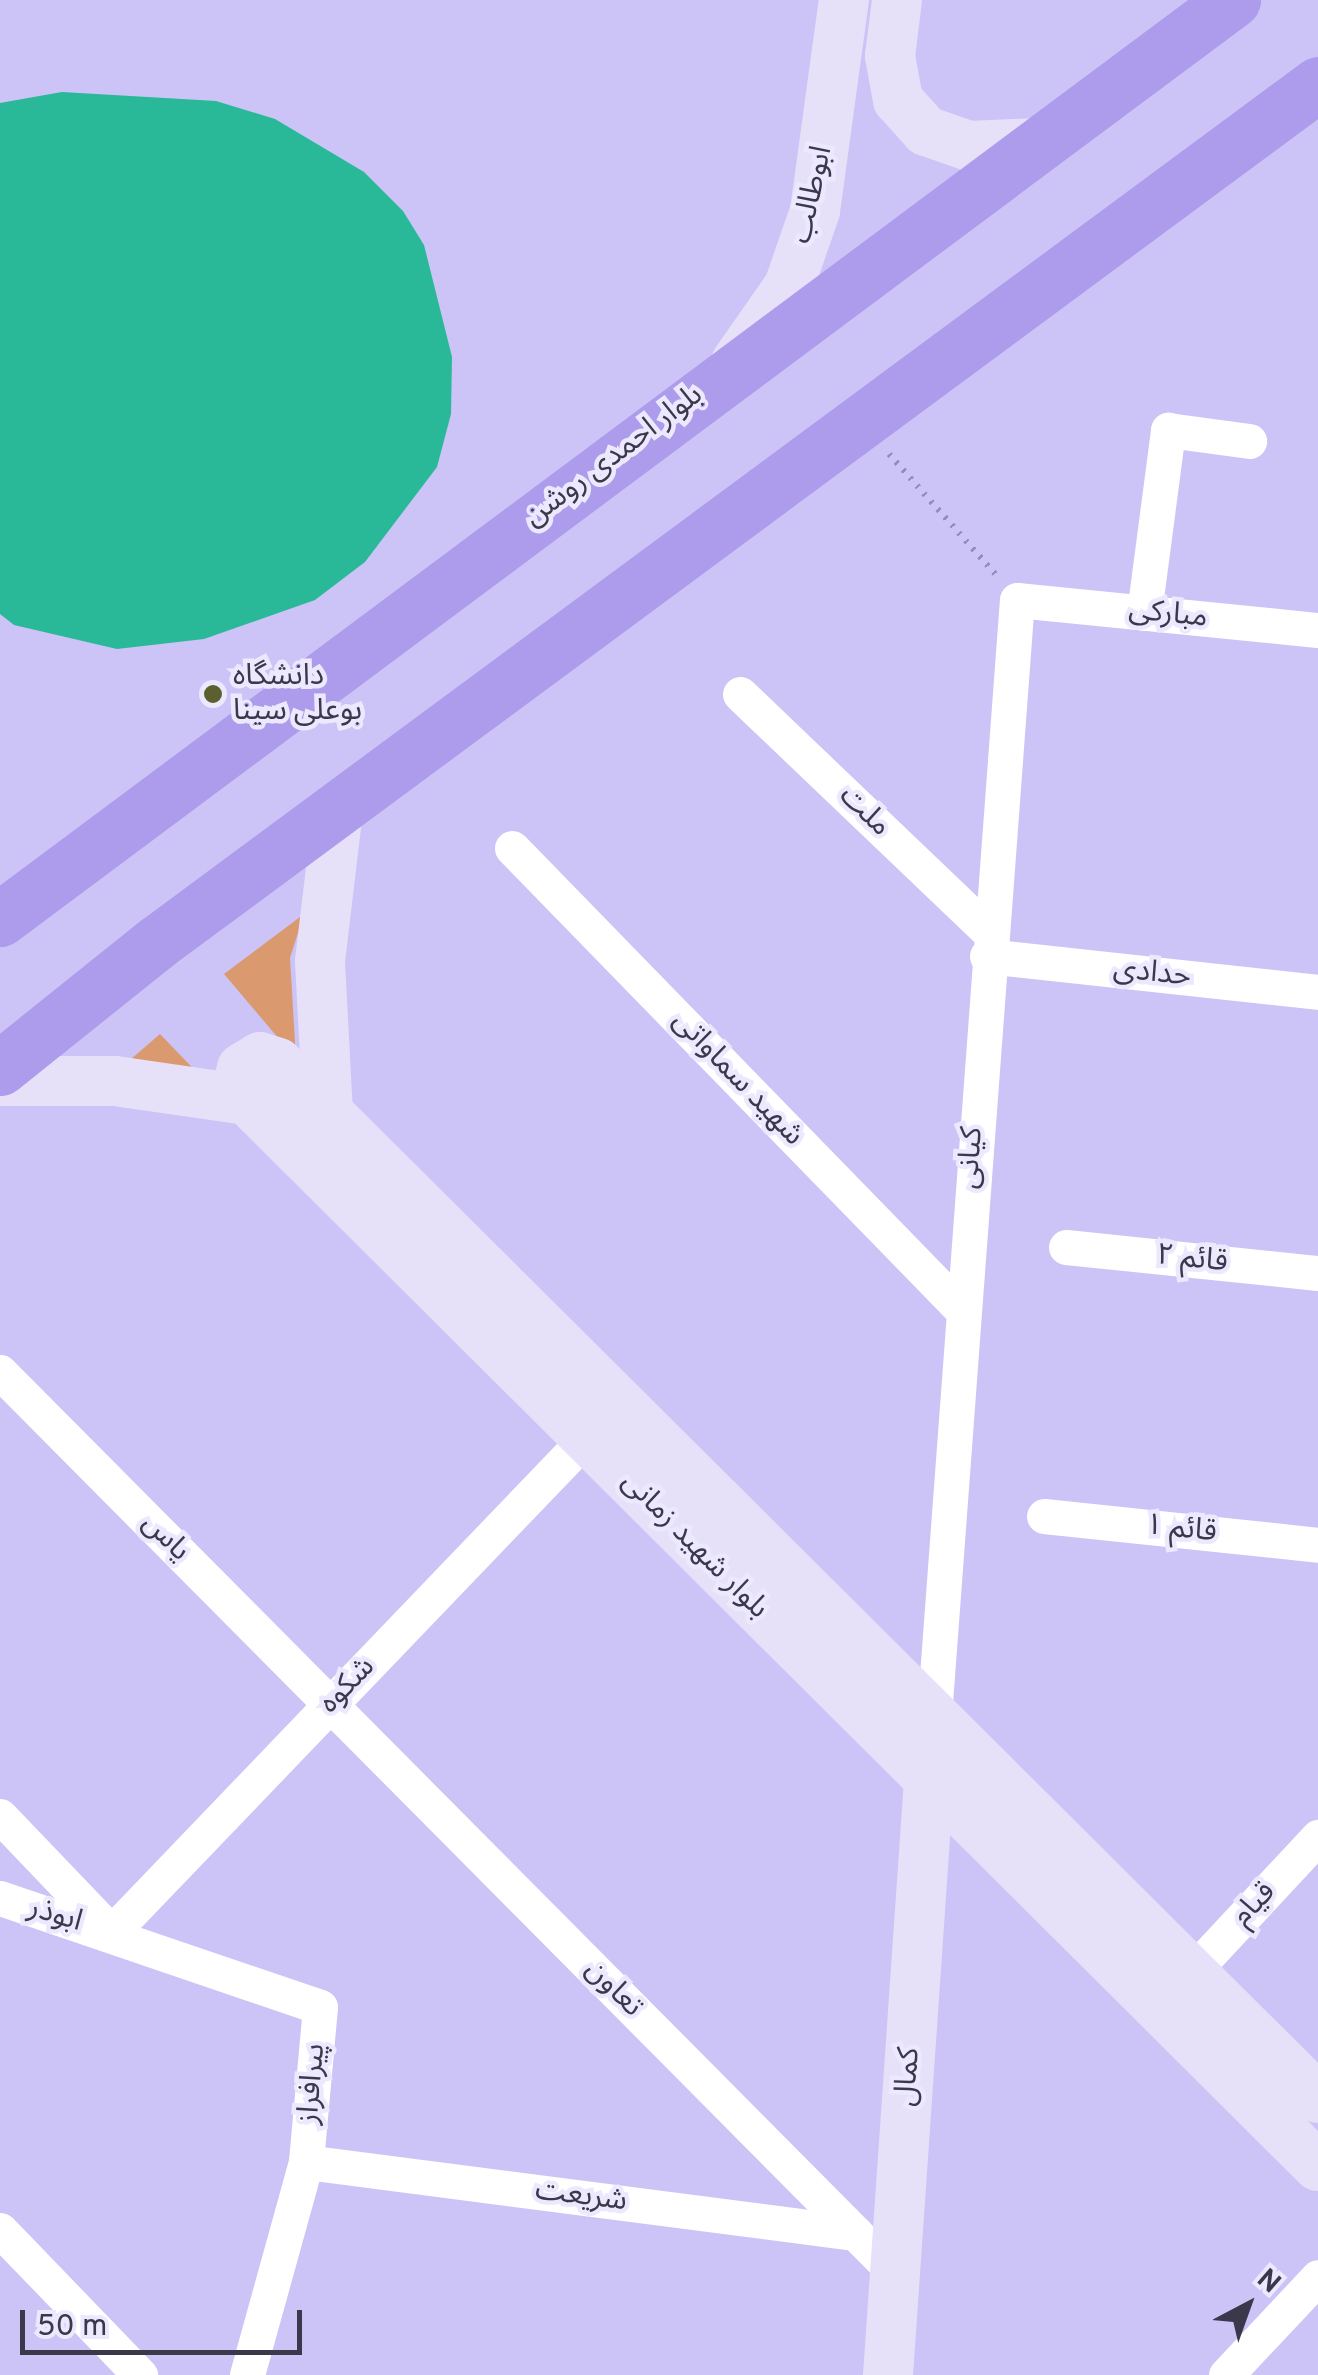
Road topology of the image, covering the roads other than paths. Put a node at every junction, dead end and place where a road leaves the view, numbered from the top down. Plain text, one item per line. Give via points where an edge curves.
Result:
1 (844, 0) edge
2 (897, 0) edge
3 (1233, 0) edge
4 (1318, 84) edge
5 (1038, 143) junction
6 (730, 370) junction
7 (1249, 441) dead end
8 (1018, 600) joint
9 (1144, 612) junction
10 (1318, 630) edge
11 (740, 694) dead end
12 (338, 809) junction
13 (512, 848) dead end
14 (0, 918) edge
15 (988, 943) junction
16 (1318, 992) edge
17 (0, 1068) edge
18 (0, 1081) edge
19 (247, 1100) junction
20 (328, 1114) junction
21 (1066, 1247) dead end
22 (1318, 1273) edge
23 (962, 1310) junction
24 (0, 1372) edge
25 (586, 1439) junction
26 (1044, 1516) dead end
27 (1318, 1545) edge
28 (330, 1704) junction
29 (934, 1716) junction
30 (929, 1780) junction
31 (0, 1816) edge
32 (1318, 1838) edge
33 (0, 1898) edge
34 (111, 1933) junction
35 (1192, 1972) junction
36 (1318, 2098) edge
37 (306, 2162) junction
38 (1318, 2166) edge
39 (0, 2230) edge
40 (856, 2233) junction
41 (895, 2273) junction
42 (1318, 2277) edge
43 (140, 2375) edge
44 (247, 2375) edge
45 (888, 2375) edge
46 (1226, 2375) edge

1 - 6 main road, ابوطالب via 815,211 789,286
2 - 5 main road via 890,56 898,100 926,130 969,146
3 - 5 highway, بلوار احمدی روشن
4 - 12 highway
5 - 6 highway, بلوار احمدی روشن
6 - 14 highway, بلوار احمدی روشن
7 - 9 street via 1168,430
8 - 9 street, مبارکی
8 - 15 street, کیانی
9 - 10 street, مبارکی
11 - 15 street, ملت
12 - 17 highway
12 - 20 main road via 320,961
13 - 23 street, شهید سماواتی
15 - 16 street, حدادی
15 - 23 street, کیانی
18 - 19 main road via 115,1081
19 - 20 main road, بلوار شهید زمانی via 238,1084 242,1068 260,1058 278,1062
19 - 25 main road, بلوار شهید زمانی
20 - 29 main road, بلوار شهید زمانی
21 - 22 street, قائم ۲
23 - 29 street, کیانی
24 - 28 street, یاس
25 - 28 street, شکوه
25 - 30 main road, بلوار شهید زمانی
26 - 27 street, قائم ۱
28 - 34 street, شکوه
28 - 40 street, تعاون
29 - 35 main road, بلوار شهید زمانی
30 - 38 main road, بلوار شهید زمانی
30 - 41 main road, کمال
31 - 34 street
32 - 35 street, قیام
33 - 34 street, ابوذر
34 - 37 street, پیرافراز via 320,2007
35 - 36 main road, بلوار شهید زمانی
37 - 40 street, شریعت
37 - 44 street, پیرافراز
39 - 43 street
40 - 41 street, تعاون
41 - 45 main road, کمال
42 - 46 street

